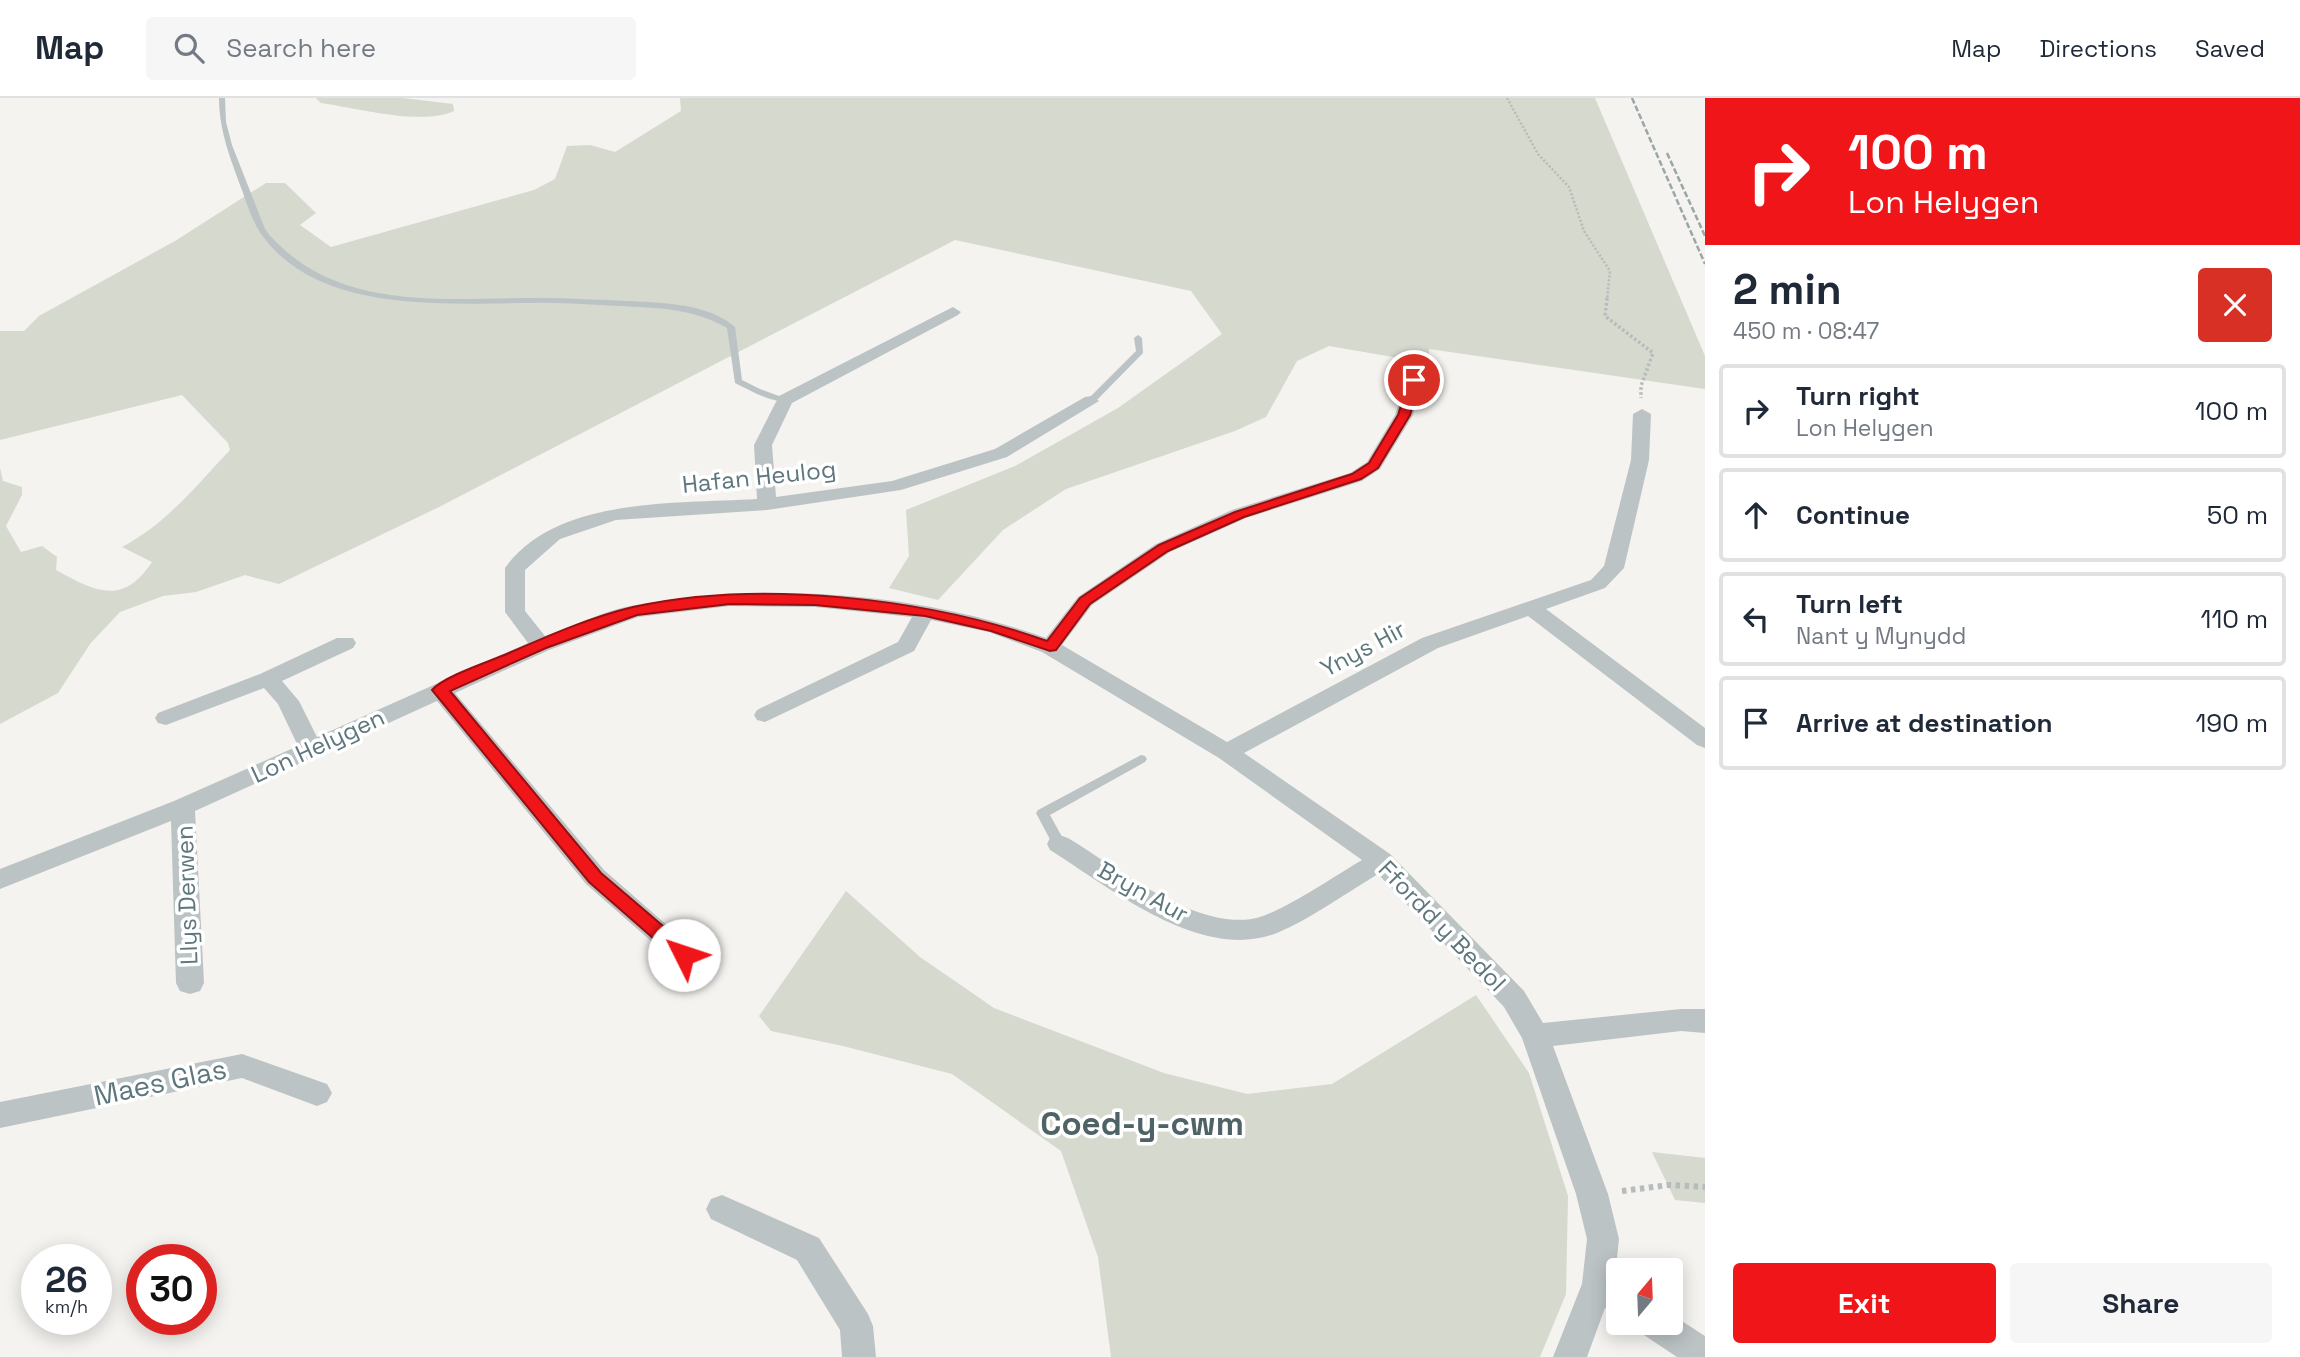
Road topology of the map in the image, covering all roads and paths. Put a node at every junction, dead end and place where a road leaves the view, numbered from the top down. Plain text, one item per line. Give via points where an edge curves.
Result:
1 (222, 98) edge
2 (1507, 98) edge
3 (953, 312) dead end
4 (1138, 338) dead end
5 (1414, 380) dead end
6 (785, 401) junction
7 (1091, 401) joint
8 (1642, 414) joint
9 (766, 504) junction
10 (1531, 608) junction
11 (925, 612) junction
12 (345, 643) dead end
13 (541, 645) junction
14 (1050, 647) junction
15 (268, 679) junction
16 (440, 690) junction
17 (765, 715) dead end
18 (166, 718) dead end
19 (1705, 740) edge
20 (310, 749) junction
21 (1227, 752) junction
22 (1141, 759) dead end
23 (183, 807) junction
24 (1059, 844) joint
25 (1381, 861) junction
26 (0, 879) edge
27 (684, 955) dead end
28 (190, 983) dead end
29 (1705, 1021) edge
30 (1535, 1036) junction
31 (317, 1093) dead end
32 (0, 1115) edge
33 (1705, 1187) edge
34 (1592, 1194) junction
35 (722, 1209) dead end
36 (1606, 1265) edge
37 (1606, 1296) edge
38 (1674, 1335) edge
39 (1705, 1356) edge
40 (859, 1357) edge
41 (1570, 1357) edge

1 - 6 lane via 228,147 253,215 268,240 317,277 393,299 559,301 687,308 712,314 731,327 738,381
2 - 8 path via 1538,154 1569,187 1584,231 1610,271 1605,316 1653,354 1641,386
3 - 6 street
4 - 7 lane via 1140,351
5 - 14 street via 1404,415 1374,465 1356,477 1240,514 1163,548 1085,601
6 - 9 street via 763,445
7 - 9 street, Hafan Heulog via 1001,453 894,486
8 - 10 street, Ynys Hir via 1640,460 1614,568 1598,584
9 - 13 street, Hafan Heulog via 614,514 553,535 515,568 515,612
10 - 19 street
10 - 21 street, Ynys Hir via 1430,643
11 - 13 street, Lon Helygen via 815,601 730,600 635,611
11 - 14 street, Ffordd y Bedol via 995,627
11 - 17 street via 906,646
12 - 15 street
13 - 16 street, Lon Helygen
14 - 21 street, Ffordd y Bedol
15 - 18 street
15 - 20 street via 288,701
16 - 20 street, Lon Helygen
16 - 27 street via 595,877
20 - 23 street, Lon Helygen
21 - 25 street, Ffordd y Bedol
22 - 24 lane via 1044,813
23 - 26 street, Lon Helygen
23 - 28 street, Llys Derwen
24 - 25 street, Bryn Aur via 1183,919 1238,932 1269,925
25 - 30 street, Ffordd y Bedol via 1514,999
29 - 30 street
30 - 34 street, Ffordd y Bedol
31 - 32 street, Maes Glas via 242,1066
33 - 34 path via 1669,1185
34 - 36 street, Ffordd y Bedol
35 - 40 street via 808,1249 856,1326
37 - 41 street, Ffordd y Bedol
38 - 39 street

